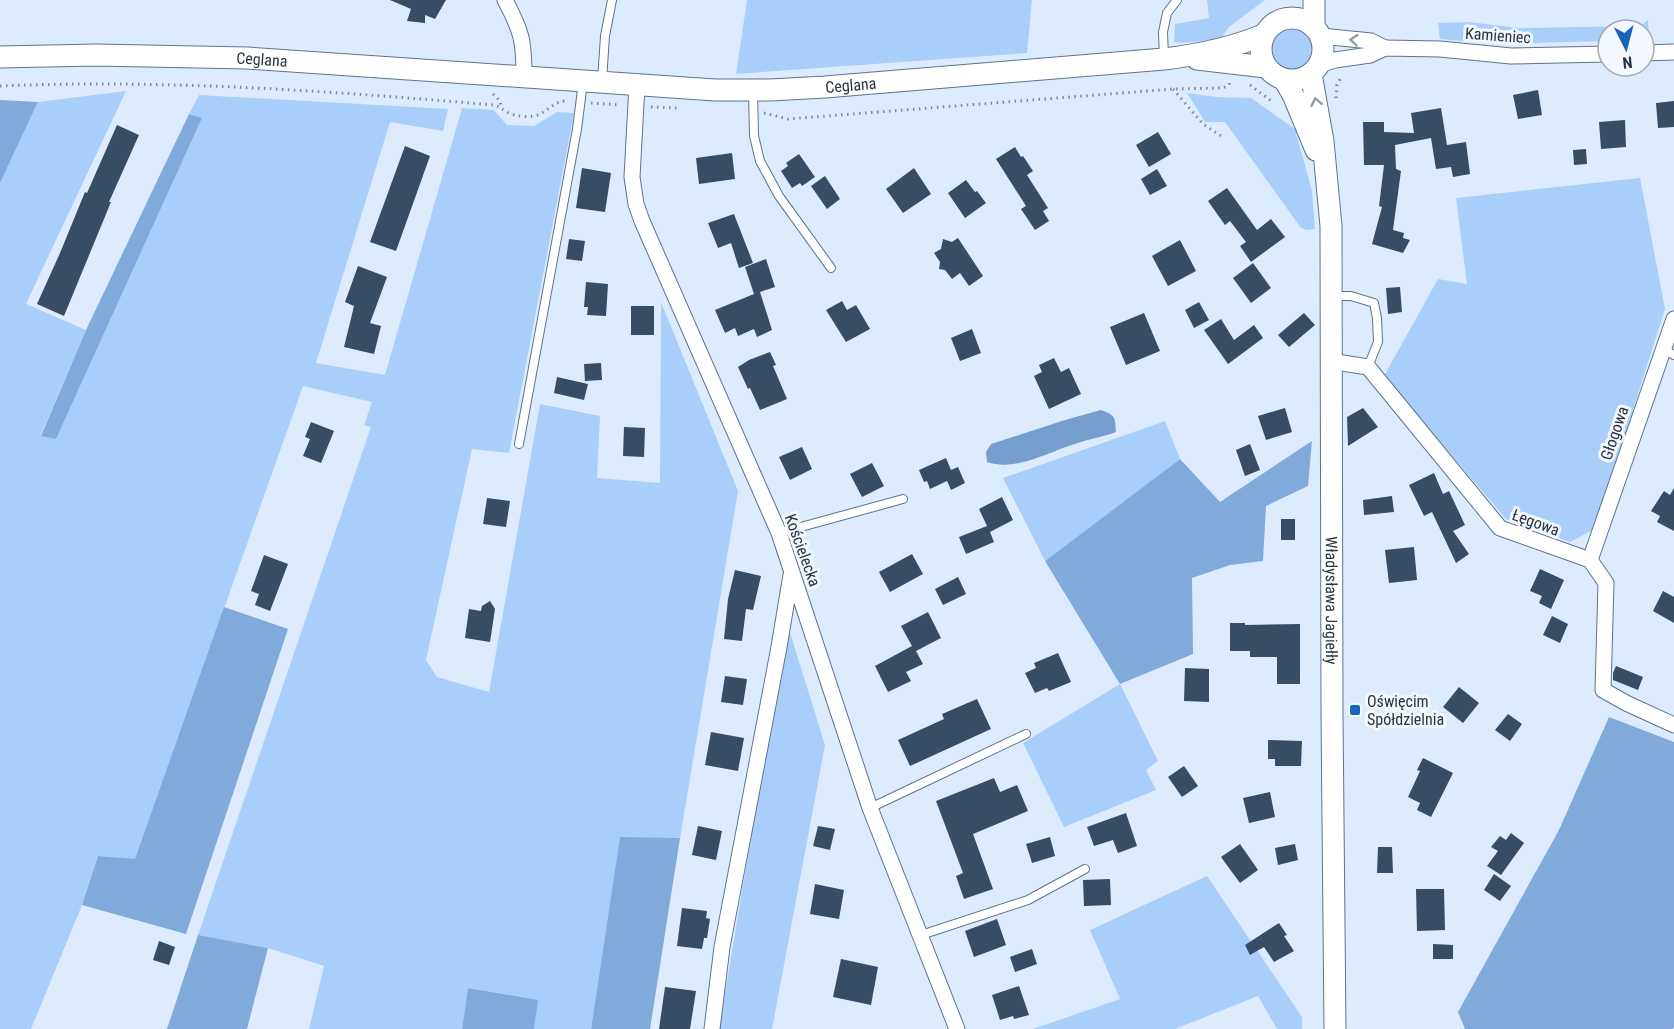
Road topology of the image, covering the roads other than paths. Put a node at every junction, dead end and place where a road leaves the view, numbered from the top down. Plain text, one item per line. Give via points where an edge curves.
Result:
1 (505, 0) edge
2 (612, 0) edge
3 (1177, 0) edge
4 (1314, 0) edge
5 (1289, 9) edge
6 (1318, 32) junction
7 (1263, 35) junction
8 (1385, 48) junction
9 (1674, 52) edge
10 (1656, 53) edge
11 (1596, 54) edge
12 (0, 57) edge
13 (1171, 58) junction
14 (1266, 67) junction
15 (1315, 69) junction
16 (524, 77) junction
17 (1284, 79) junction
18 (637, 85) junction
19 (589, 89) junction
20 (753, 100) junction
21 (1325, 171) junction
22 (831, 268) dead end
23 (1331, 296) junction
24 (1674, 319) edge
25 (1668, 352) edge
26 (1330, 361) junction
27 (1368, 367) junction
28 (519, 444) dead end
29 (903, 499) dead end
30 (779, 533) junction
31 (1590, 560) junction
32 (792, 572) junction
33 (1674, 725) edge
34 (1026, 734) dead end
35 (870, 808) junction
36 (1085, 869) dead end
37 (921, 935) junction
38 (712, 1029) edge
39 (957, 1029) edge
40 (1335, 1029) edge

1 - 16 street via 522,35
2 - 19 lane
3 - 13 lane via 1167,13 1163,32
4 - 6 street
5 - 6 street
5 - 7 street
8 -> 6 street, Kamieniec via 1371,41
6 - 15 street via 1323,56
7 - 13 street, Ceglana
7 - 14 street via 1261,57
8 - 11 street, Kamieniec via 1511,56
8 - 15 street, Kamieniec
9 - 10 street
12 - 16 street, Ceglana via 210,56
13 - 14 street, Ceglana
13 - 20 street, Ceglana via 835,87
14 - 17 street
15 - 17 street via 1303,78
21 -> 15 street, Władysława Jagiełły
16 - 19 street, Ceglana
17 - 21 street, Władysława Jagiełły
18 - 19 street, Ceglana
18 - 20 street, Ceglana via 715,90
18 - 30 street, Kościelecka via 632,177 636,204
19 - 28 lane via 578,129
20 - 22 lane via 754,136 760,161 779,196
21 - 23 street, Władysława Jagiełły
23 - 26 street, Władysława Jagiełły
23 - 27 lane via 1351,296 1374,303 1378,342
24 - 25 street, Głogowa
25 - 31 street, Głogowa
26 - 27 street
26 - 40 street, Władysława Jagiełły
27 - 31 street, Łęgowa via 1500,528
29 - 30 lane
30 - 32 street, Kościelecka
31 - 33 street via 1606,583 1603,690
32 - 35 street, Kościelecka
32 - 38 street via 724,936
34 - 35 lane
35 - 37 street, Kościelecka
36 - 37 lane via 1028,900
37 - 39 street, Kościelecka

